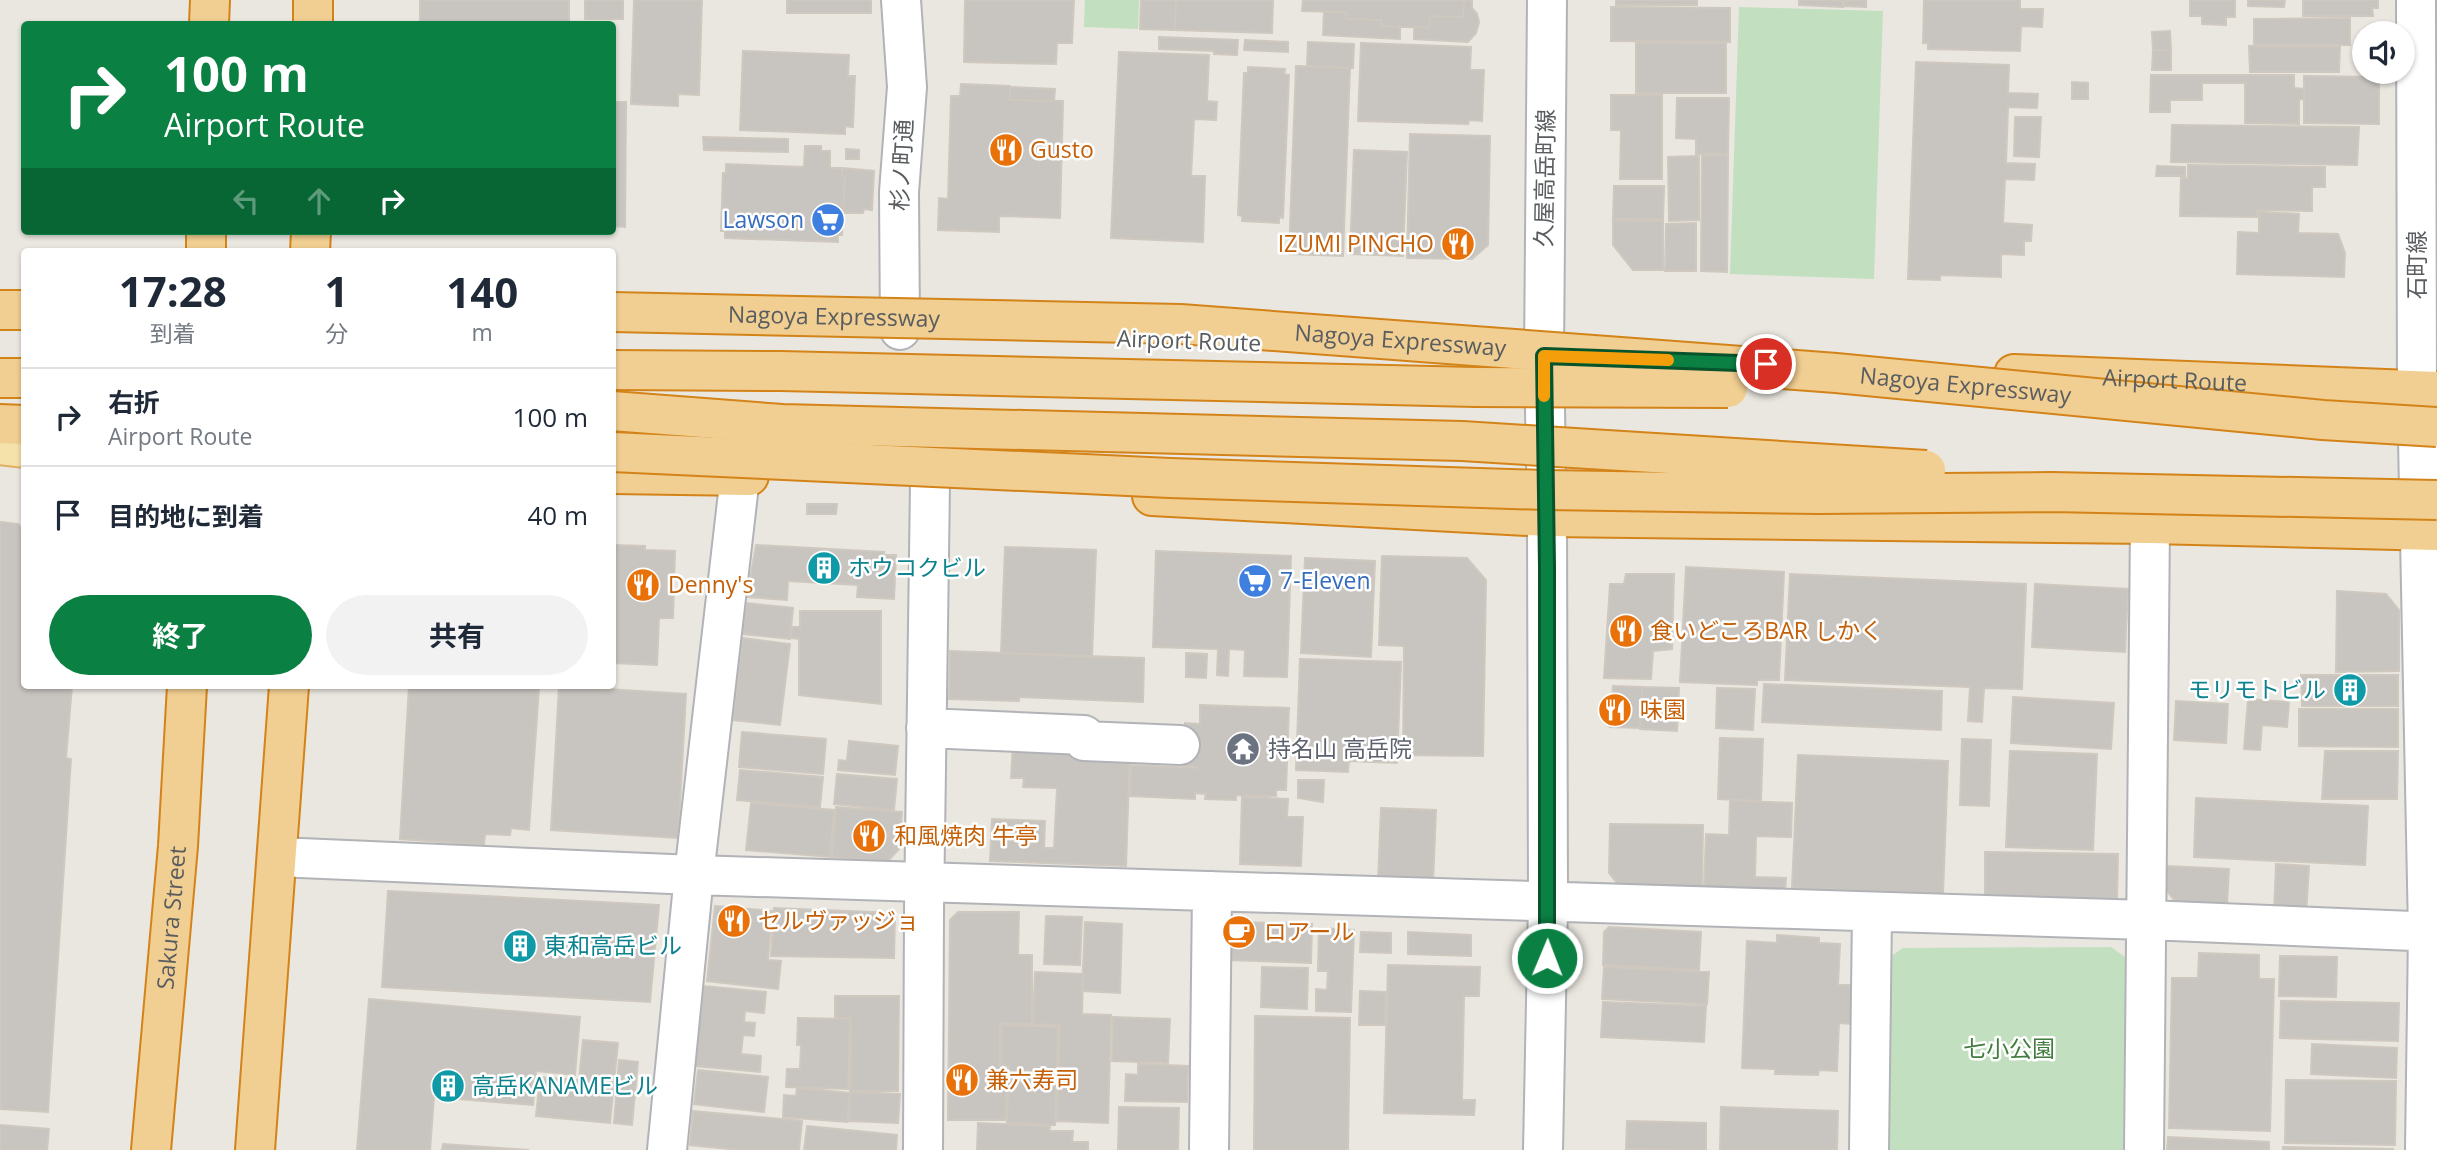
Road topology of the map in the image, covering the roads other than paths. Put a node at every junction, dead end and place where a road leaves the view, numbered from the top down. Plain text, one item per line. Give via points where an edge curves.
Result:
1 (209, 0) edge
2 (313, 0) edge
3 (901, 0) edge
4 (1547, 0) edge
5 (2416, 0) edge
6 (209, 21) edge
7 (313, 21) edge
8 (0, 294) edge
9 (21, 295) edge
10 (0, 310) edge
11 (21, 310) edge
12 (616, 312) edge
13 (616, 318) edge
14 (900, 330) junction
15 (1544, 356) junction
16 (616, 370) edge
17 (1836, 373) junction
18 (0, 378) edge
19 (21, 379) edge
20 (2427, 390) edge
21 (616, 411) edge
22 (0, 424) edge
23 (21, 425) edge
24 (2437, 427) edge
25 (0, 445) edge
26 (21, 448) edge
27 (616, 452) edge
28 (616, 474) edge
29 (740, 476) junction
30 (930, 484) junction
31 (2052, 492) junction
32 (1546, 517) junction
33 (2431, 521) edge
34 (2150, 524) junction
35 (187, 689) edge
36 (289, 689) edge
37 (926, 728) junction
38 (1180, 745) dead end
39 (277, 857) junction
40 (694, 875) junction
41 (924, 881) junction
42 (1212, 891) junction
43 (1548, 903) junction
44 (1872, 914) junction
45 (2147, 920) junction
46 (2432, 932) edge
47 (151, 1150) edge
48 (255, 1150) edge
49 (667, 1150) edge
50 (923, 1150) edge
51 (1209, 1150) edge
52 (1543, 1150) edge
53 (1869, 1150) edge
54 (2144, 1150) edge
55 (2425, 1150) edge

1 - 6 highway
2 - 7 highway
3 - 14 street, 杉ノ町通 via 907,87 900,192
4 - 15 street, 久屋高岳町線
5 - 20 street, 石町線
8 - 9 main road
10 - 11 highway
12 - 17 highway, Nagoya Expressway, bridge via 1180,324
13 - 14 highway, Airport Route
14 - 15 highway, Airport Route
15 - 20 highway, Airport Route
15 - 32 street, 久屋高岳町線
16 - 17 highway, bridge via 1475,387 1767,388 1795,388
17 - 24 highway, Nagoya Expressway, bridge via 2323,421
18 - 19 highway
20 - 33 street, 石町線
21 - 31 highway, bridge via 782,424 1462,441 2001,476
22 - 23 highway
25 - 26 main road
27 - 31 highway, bridge via 1545,490
28 - 29 highway
29 - 30 highway
29 - 40 street
30 - 32 highway
30 - 37 street
31 - 33 highway, bridge
32 - 34 highway
32 - 43 street, 久屋高岳町線
33 - 34 highway
33 - 46 street, 石町線
34 - 45 street
35 - 47 highway, Sakura Street
36 - 39 highway
37 - 38 street via 1084,735 1084,741
37 - 41 street
39 - 40 street
39 - 48 highway
40 - 41 street
40 - 49 street
41 - 42 street
41 - 50 street
42 - 43 street
42 - 51 street
43 - 44 street
43 - 52 street, 久屋高岳町線
44 - 45 street
44 - 53 street
45 - 46 street
45 - 54 street
46 - 55 street, 石町線

